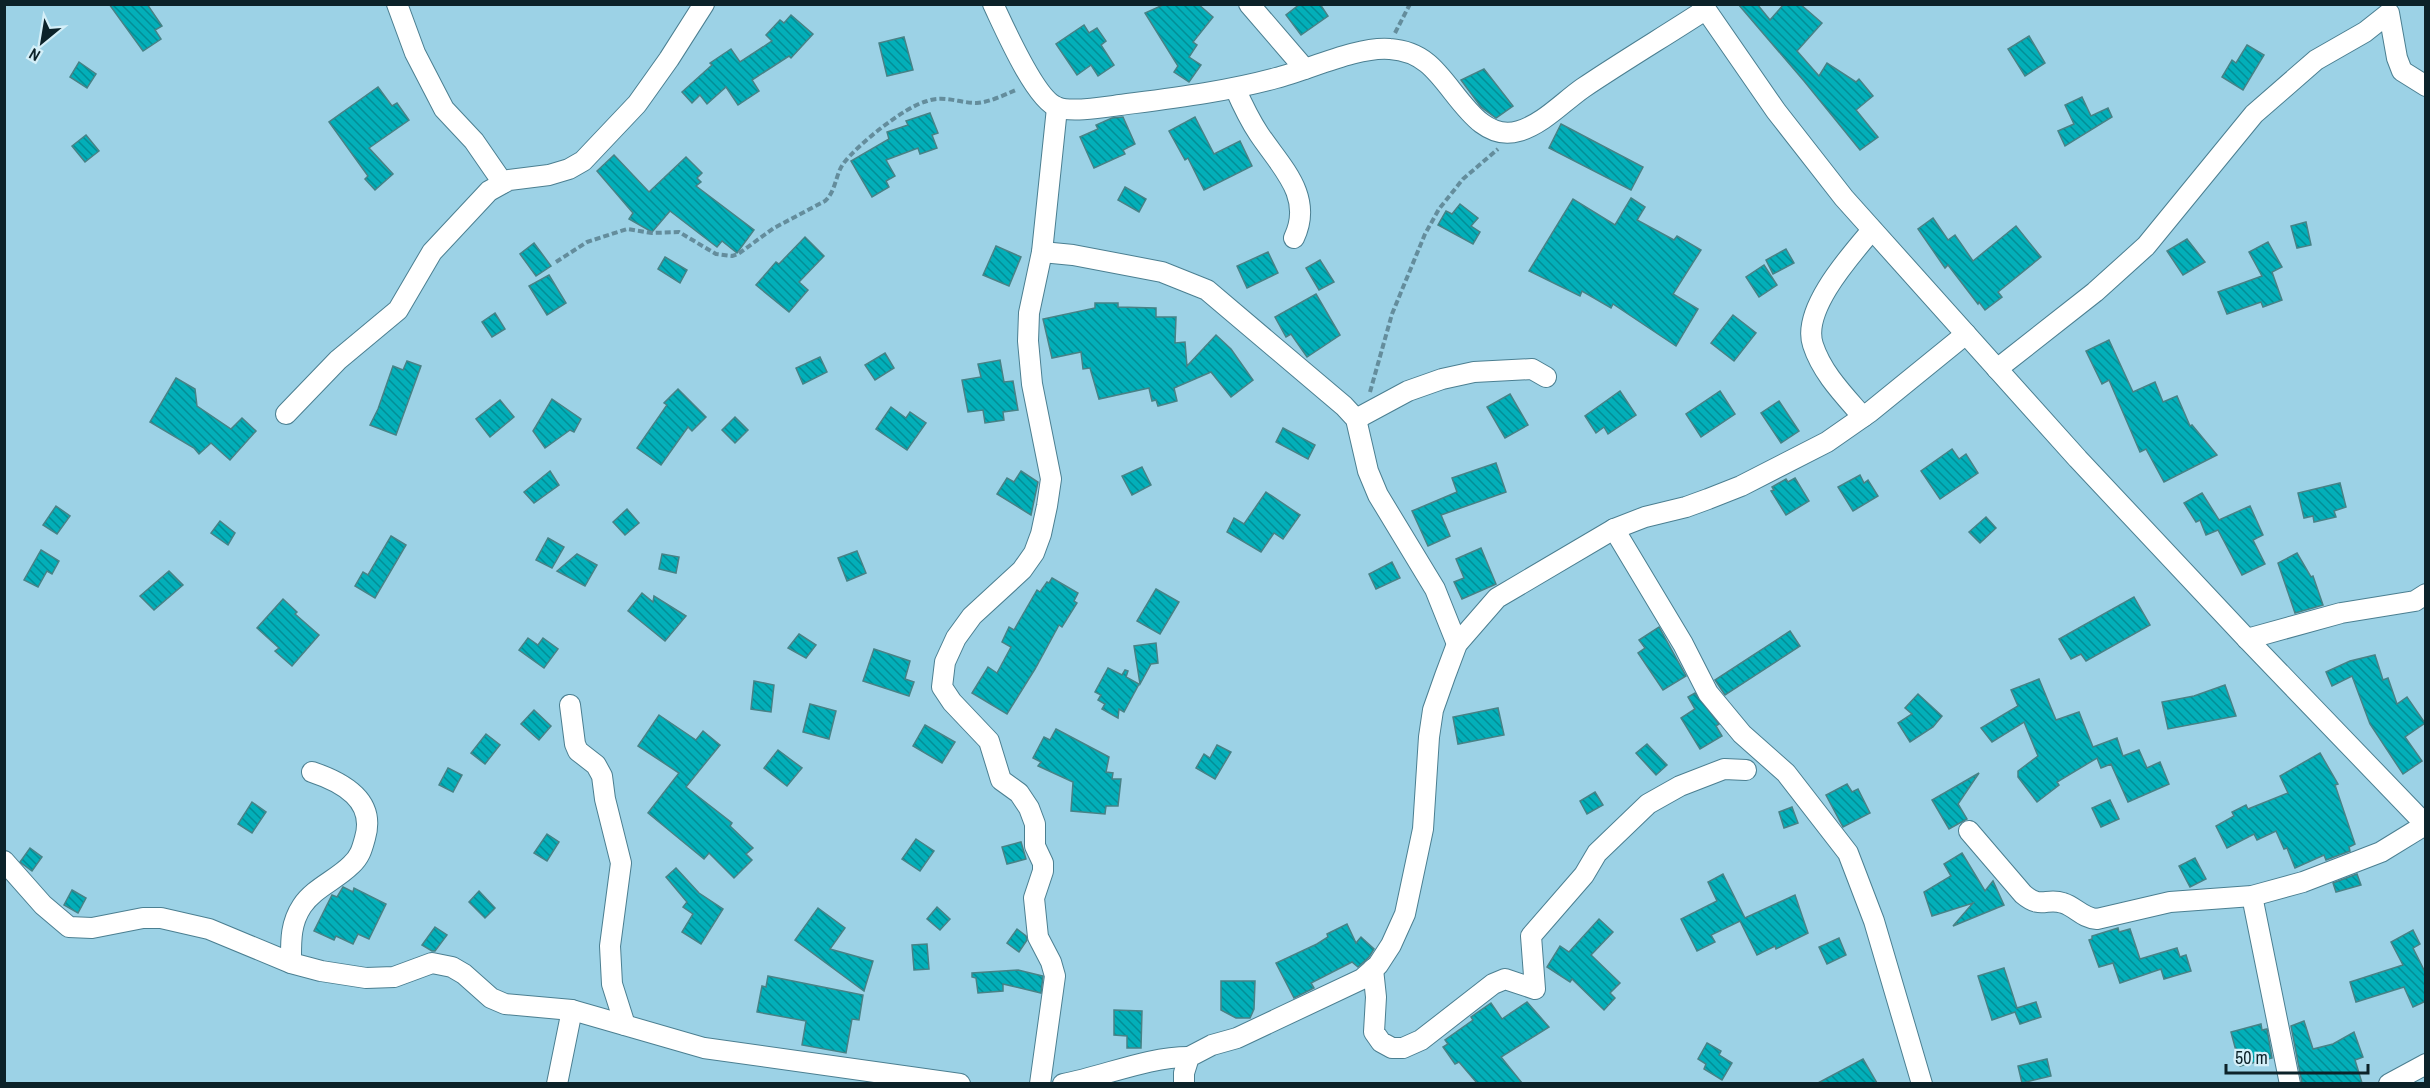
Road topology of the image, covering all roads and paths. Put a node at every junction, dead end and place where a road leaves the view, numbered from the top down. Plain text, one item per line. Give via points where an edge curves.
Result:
1 (397, 4) edge
2 (704, 4) edge
3 (993, 4) edge
4 (1249, 4) edge
5 (1410, 4) edge
6 (1703, 7) edge
7 (1387, 49) junction
8 (1305, 69) junction
9 (1033, 82) junction
10 (2426, 86) edge
11 (1235, 88) junction
12 (1057, 108) junction
13 (1520, 131) junction
14 (503, 183) junction
15 (1872, 230) junction
16 (1294, 238) dead end
17 (1042, 252) junction
18 (556, 262) dead end
19 (1966, 334) junction
20 (1996, 369) junction
21 (1546, 377) dead end
22 (286, 414) dead end
23 (1362, 416) junction
24 (1863, 417) junction
25 (1614, 529) junction
26 (2426, 594) edge
27 (2247, 639) junction
28 (1456, 644) junction
29 (570, 705) dead end
30 (1746, 770) dead end
31 (312, 772) dead end
32 (2425, 825) edge
33 (1970, 831) dead end
34 (4, 861) edge
35 (2252, 896) junction
36 (291, 963) junction
37 (1373, 969) junction
38 (572, 1010) junction
39 (625, 1025) junction
40 (1189, 1057) junction
41 (2426, 1064) edge
42 (557, 1083) edge
43 (960, 1083) edge
44 (1040, 1083) edge
45 (1064, 1083) edge
46 (1184, 1083) edge
47 (1922, 1083) edge
48 (2290, 1083) edge
49 (2389, 1083) edge

1 - 14 street via 415,53 444,109 474,141
2 - 14 street via 637,104 583,161 549,175
3 - 9 street
4 - 8 street
5 - 7 path
6 - 13 street
6 - 15 street via 1776,111
7 - 8 street via 1362,52
7 - 13 street via 1406,51 1428,63 1484,126 1500,134
8 - 11 street
9 - 12 street
9 - 18 path via 990,100 941,98 910,107 841,166 825,201 774,228 738,254 716,254 679,232 627,229 587,242
10 - 20 street via 2402,71 2389,14 2316,60 2254,114 2146,246 2095,292
11 - 12 street via 1089,109
11 - 16 street via 1246,113 1297,192 1301,223
12 - 17 street
13 - 23 path via 1463,179 1425,234 1392,314
14 - 22 street via 489,191 432,252 398,310 338,360
15 - 19 street
15 - 24 street via 1844,264 1818,305 1811,326 1812,343 1821,363
17 - 23 street via 1162,272 1207,290 1344,406
17 - 44 street via 1029,313 1028,341 1032,384 1051,479 1041,534 1022,570 972,616 956,638 945,662 942,687 951,702 989,741 1001,780 1019,793 1035,824 1035,846 1043,863 1034,898 1035,915 1038,937 1055,976
19 - 20 street
19 - 24 street
20 - 27 street
21 - 23 street via 1532,369 1474,372 1408,392
23 - 28 street via 1368,471 1378,495 1435,589
24 - 25 street via 1827,442 1741,486
25 - 28 street via 1497,598
25 - 47 street via 1708,693 1742,734 1786,773 1848,853 1874,921
26 - 27 street via 2415,601 2341,613
27 - 32 street
28 - 37 street via 1433,710 1423,830 1405,914 1391,945
29 - 39 street via 578,751 596,765 602,776 621,863 610,946 612,984
30 - 37 street via 1724,769 1680,786 1648,804 1597,853 1584,875 1531,936 1535,989 1505,980 1493,984 1421,1040 1392,1048 1374,1032
31 - 36 street via 328,777 359,798 368,818 367,832 360,856 303,903 294,920
32 - 35 street via 2381,852 2344,868
33 - 35 street via 2032,901 2066,903 2087,918 2170,902
34 - 36 street via 43,905 69,927 92,928 161,918 209,929
35 - 48 street
36 - 38 street via 366,978 394,977 432,963 452,967 491,998 505,1004
37 - 40 street via 1337,991
38 - 39 street
38 - 42 street
39 - 43 street via 704,1048
40 - 45 street via 1147,1061
40 - 46 street
41 - 49 street

